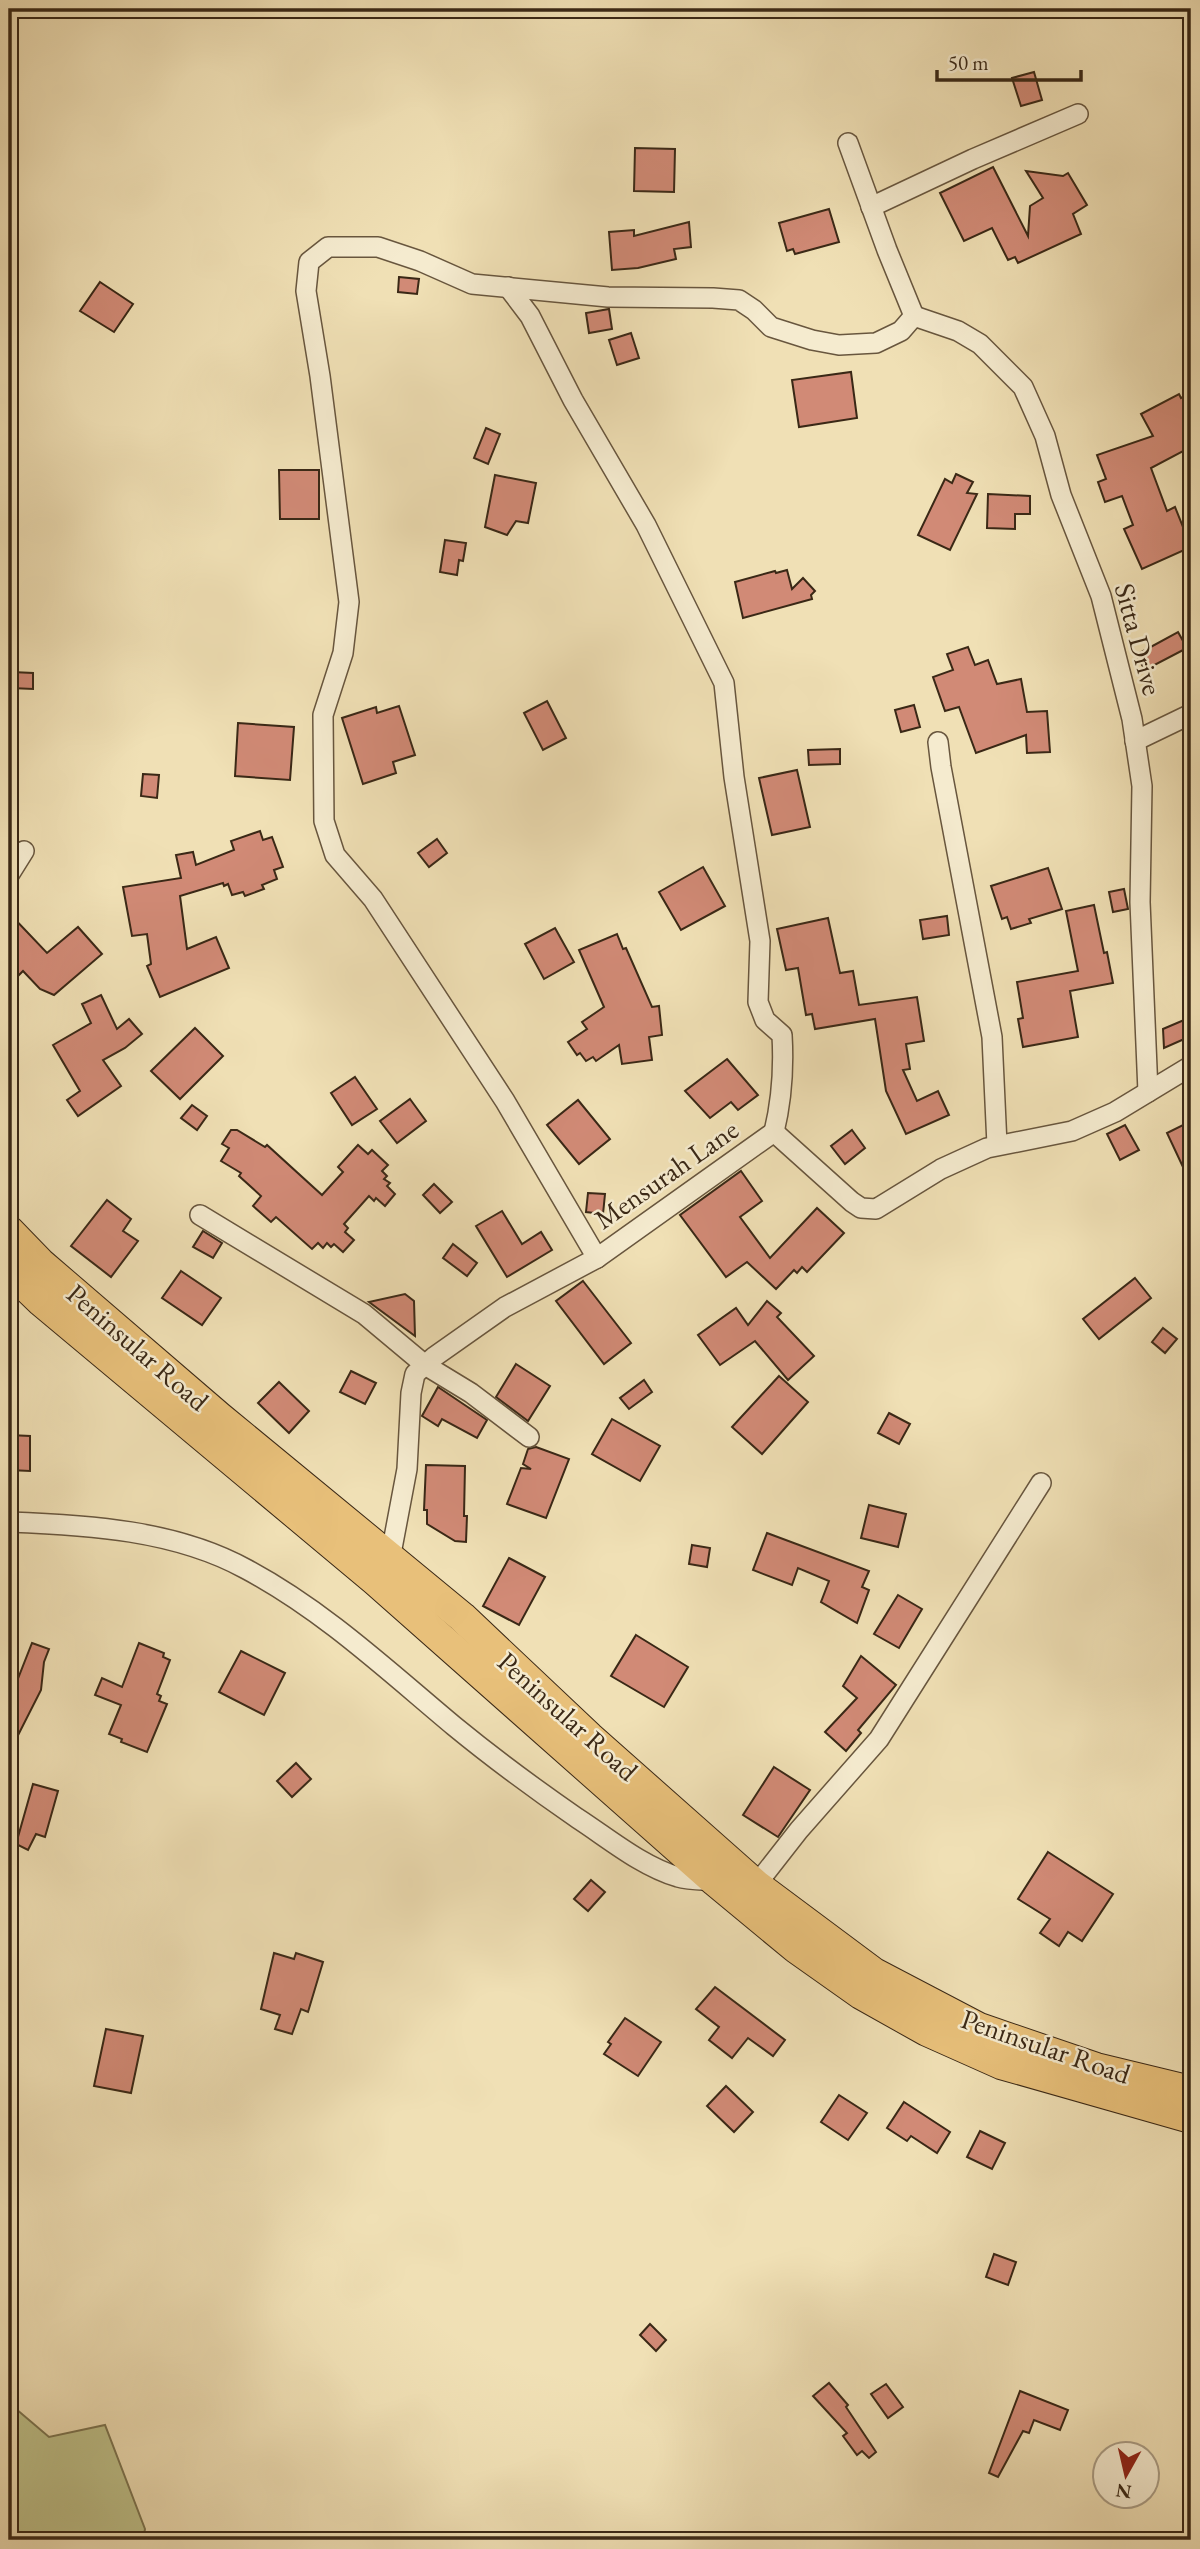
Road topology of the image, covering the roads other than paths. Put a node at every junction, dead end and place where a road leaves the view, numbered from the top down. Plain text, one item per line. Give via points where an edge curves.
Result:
1 (1078, 114) dead end
2 (848, 143) dead end
3 (871, 207) junction
4 (508, 288) junction
5 (914, 316) junction
6 (1191, 714) edge
7 (1135, 741) junction
8 (938, 742) dead end
9 (23, 851) dead end
10 (9, 875) edge
11 (1191, 1066) edge
12 (1148, 1092) junction
13 (774, 1132) junction
14 (997, 1145) junction
15 (200, 1215) dead end
16 (9, 1231) edge
17 (597, 1258) junction
18 (9, 1270) edge
19 (425, 1365) junction
20 (529, 1437) dead end
21 (1041, 1483) dead end
22 (9, 1522) edge
23 (390, 1559) junction
24 (715, 1881) junction
25 (756, 1885) junction
26 (1191, 2091) edge
27 (1191, 2118) edge

1 - 3 street
2 - 3 street
3 - 5 street
4 - 5 street via 608,297 739,300 771,327 839,345 876,343 901,331
4 - 13 street via 530,316 646,524 724,683 760,941 758,1002 765,1020 782,1035 784,1069
4 - 17 street via 472,284 378,247 328,247 309,262 306,291 349,602 343,653 323,715 324,821 335,855 373,900 498,1090
5 - 7 street, Sitta Drive via 980,344 1023,387 1101,596
6 - 7 street
7 - 12 street, Sitta Drive via 1142,786 1140,902
8 - 14 street via 992,1037
9 - 10 street
11 - 12 street, Mensurah Lane
12 - 14 street, Mensurah Lane via 1072,1131
13 - 14 street, Mensurah Lane via 852,1202 869,1209 941,1169
13 - 17 street, Mensurah Lane
15 - 19 street via 364,1314
16 - 23 main road, Peninsular Road via 50,1272
17 - 19 street, Mensurah Lane via 505,1307
18 - 24 main road, Peninsular Road via 376,1581
19 - 20 street
19 - 23 street, Mensurah Lane via 415,1374 411,1393 407,1469
21 - 25 street via 879,1739
22 - 24 street via 85,1525 144,1535 202,1548 245,1568 343,1633 546,1797 641,1860 678,1877
23 - 25 main road, Peninsular Road via 462,1618
24 - 27 main road, Peninsular Road via 796,1948 861,1994 927,2032 1001,2064
25 - 26 main road, Peninsular Road via 874,1973 979,2028 1097,2068

